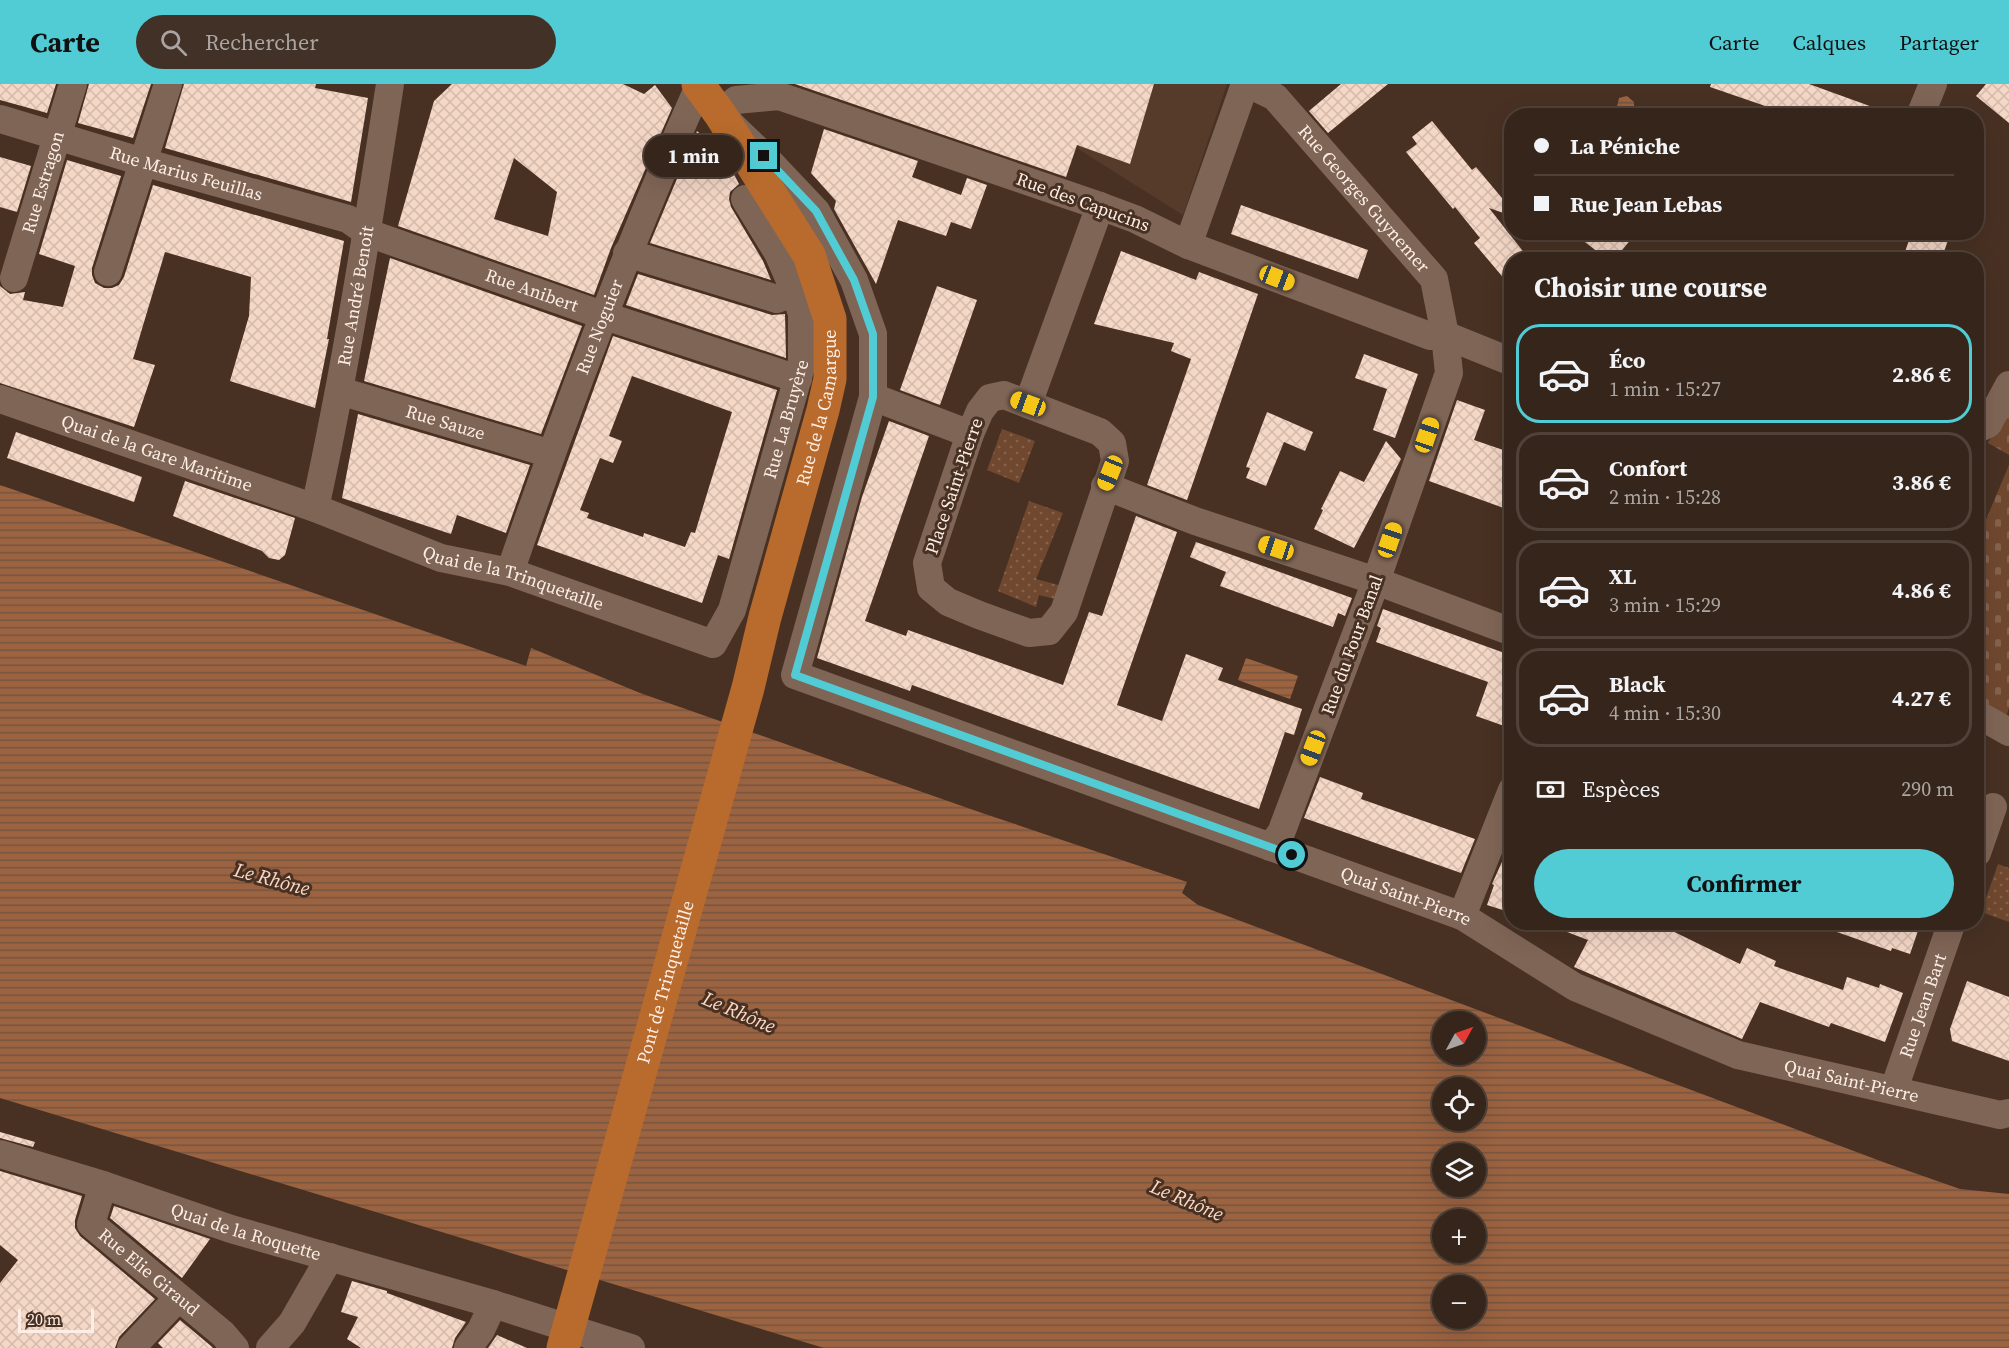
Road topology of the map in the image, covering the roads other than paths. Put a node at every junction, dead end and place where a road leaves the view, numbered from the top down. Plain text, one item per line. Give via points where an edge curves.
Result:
1 (73, 84) edge
2 (168, 84) edge
3 (390, 84) edge
4 (699, 84) edge
5 (1247, 84) edge
6 (1933, 84) edge
7 (1923, 108) edge
8 (720, 114) junction
9 (0, 119) edge
10 (57, 135) junction
11 (143, 162) junction
12 (745, 200) dead end
13 (1100, 206) junction
14 (368, 233) junction
15 (1188, 245) junction
16 (627, 253) junction
17 (108, 272) dead end
18 (14, 278) dead end
19 (795, 292) junction
20 (602, 315) junction
21 (1445, 335) junction
22 (1504, 359) edge
23 (798, 379) junction
24 (2009, 386) edge
25 (340, 392) junction
26 (873, 397) junction
27 (0, 399) edge
28 (1028, 404) junction
29 (1984, 426) edge
30 (970, 434) junction
31 (550, 454) junction
32 (1105, 486) junction
33 (315, 508) junction
34 (510, 572) junction
35 (1376, 581) junction
36 (765, 616) joint
37 (1504, 629) edge
38 (713, 644) joint
39 (1984, 718) edge
40 (2009, 732) edge
41 (1993, 807) edge
42 (1504, 810) edge
43 (1984, 833) edge
44 (1270, 847) junction
45 (1462, 916) junction
46 (1949, 930) edge
47 (1894, 1089) junction
48 (2009, 1113) edge
49 (0, 1154) edge
50 (103, 1185) junction
51 (330, 1257) junction
52 (178, 1298) junction
53 (493, 1304) junction
54 (614, 1346) edge
55 (131, 1348) edge
56 (235, 1348) edge
57 (270, 1348) edge
58 (468, 1348) edge
59 (563, 1348) edge

1 - 10 street, Rue Estragon
2 - 11 street
3 - 14 street, Rue André Benoit
4 - 8 main road, Rue de la Camargue
4 - 16 street, Rue Noguier
5 - 15 street
5 - 21 street, Rue Georges Guynemer via 1275,97 1434,279
6 - 7 street
8 - 13 street, Rue des Capucins via 736,100 779,96
8 - 26 street via 816,211 854,280 873,334
8 - 36 main road, Rue de la Camargue via 809,255 830,319 830,379 824,410
9 - 10 street, Rue Marius Feuillas
10 - 11 street, Rue Marius Feuillas
10 - 18 street, Rue Estragon
11 - 14 street, Rue Marius Feuillas via 348,219
11 - 17 street
12 - 19 street, Rue La Bruyère via 778,253
13 - 15 street, Rue des Capucins
13 - 28 street
14 - 20 street, Rue Anibert
14 - 25 street, Rue André Benoit
15 - 21 street, Rue des Capucins via 1430,336
16 - 19 street via 777,299
16 - 20 street, Rue Noguier
19 - 23 street, Rue La Bruyère via 802,314 802,363
20 - 23 street, Rue Anibert
20 - 31 street, Rue Noguier
21 - 22 street
21 - 35 street, Rue du Four Banal via 1449,373
23 - 38 street, Rue La Bruyère via 732,610
24 - 29 street
25 - 31 street, Rue Sauze
25 - 33 street, Rue André Benoit
26 - 30 street
26 - 44 street, Quai Saint-Pierre via 795,675
27 - 33 street, Quai de la Gare Maritime
28 - 30 street, Place Saint-Pierre via 1004,395 990,398
28 - 32 street, Place Saint-Pierre via 1100,432 1112,443 1115,461
30 - 32 street, Place Saint-Pierre via 927,563 931,588 948,602 979,615 1029,633 1048,631 1064,612
31 - 34 street, Rue Noguier
32 - 35 street via 1195,521
33 - 34 street, Quai de la Trinquetaille via 441,558
34 - 38 street, Quai de la Trinquetaille
35 - 37 street
35 - 44 street, Rue du Four Banal via 1281,833
36 - 59 main road, Pont de Trinquetaille
39 - 40 street
41 - 43 street
42 - 45 street
44 - 45 street, Quai Saint-Pierre
45 - 47 street, Quai Saint-Pierre via 1575,987 1738,1056
46 - 47 street, Rue Jean Bart
47 - 48 street, Quai Saint-Pierre via 2000,1115
49 - 50 street, Quai de la Roquette
50 - 51 street, Quai de la Roquette via 231,1229
50 - 52 street, Rue Elie Giraud via 91,1224
51 - 53 street, Quai de la Roquette
51 - 57 street via 292,1323
52 - 55 street
52 - 56 street, Rue Elie Giraud
53 - 54 street, Quai de la Roquette
53 - 58 street

